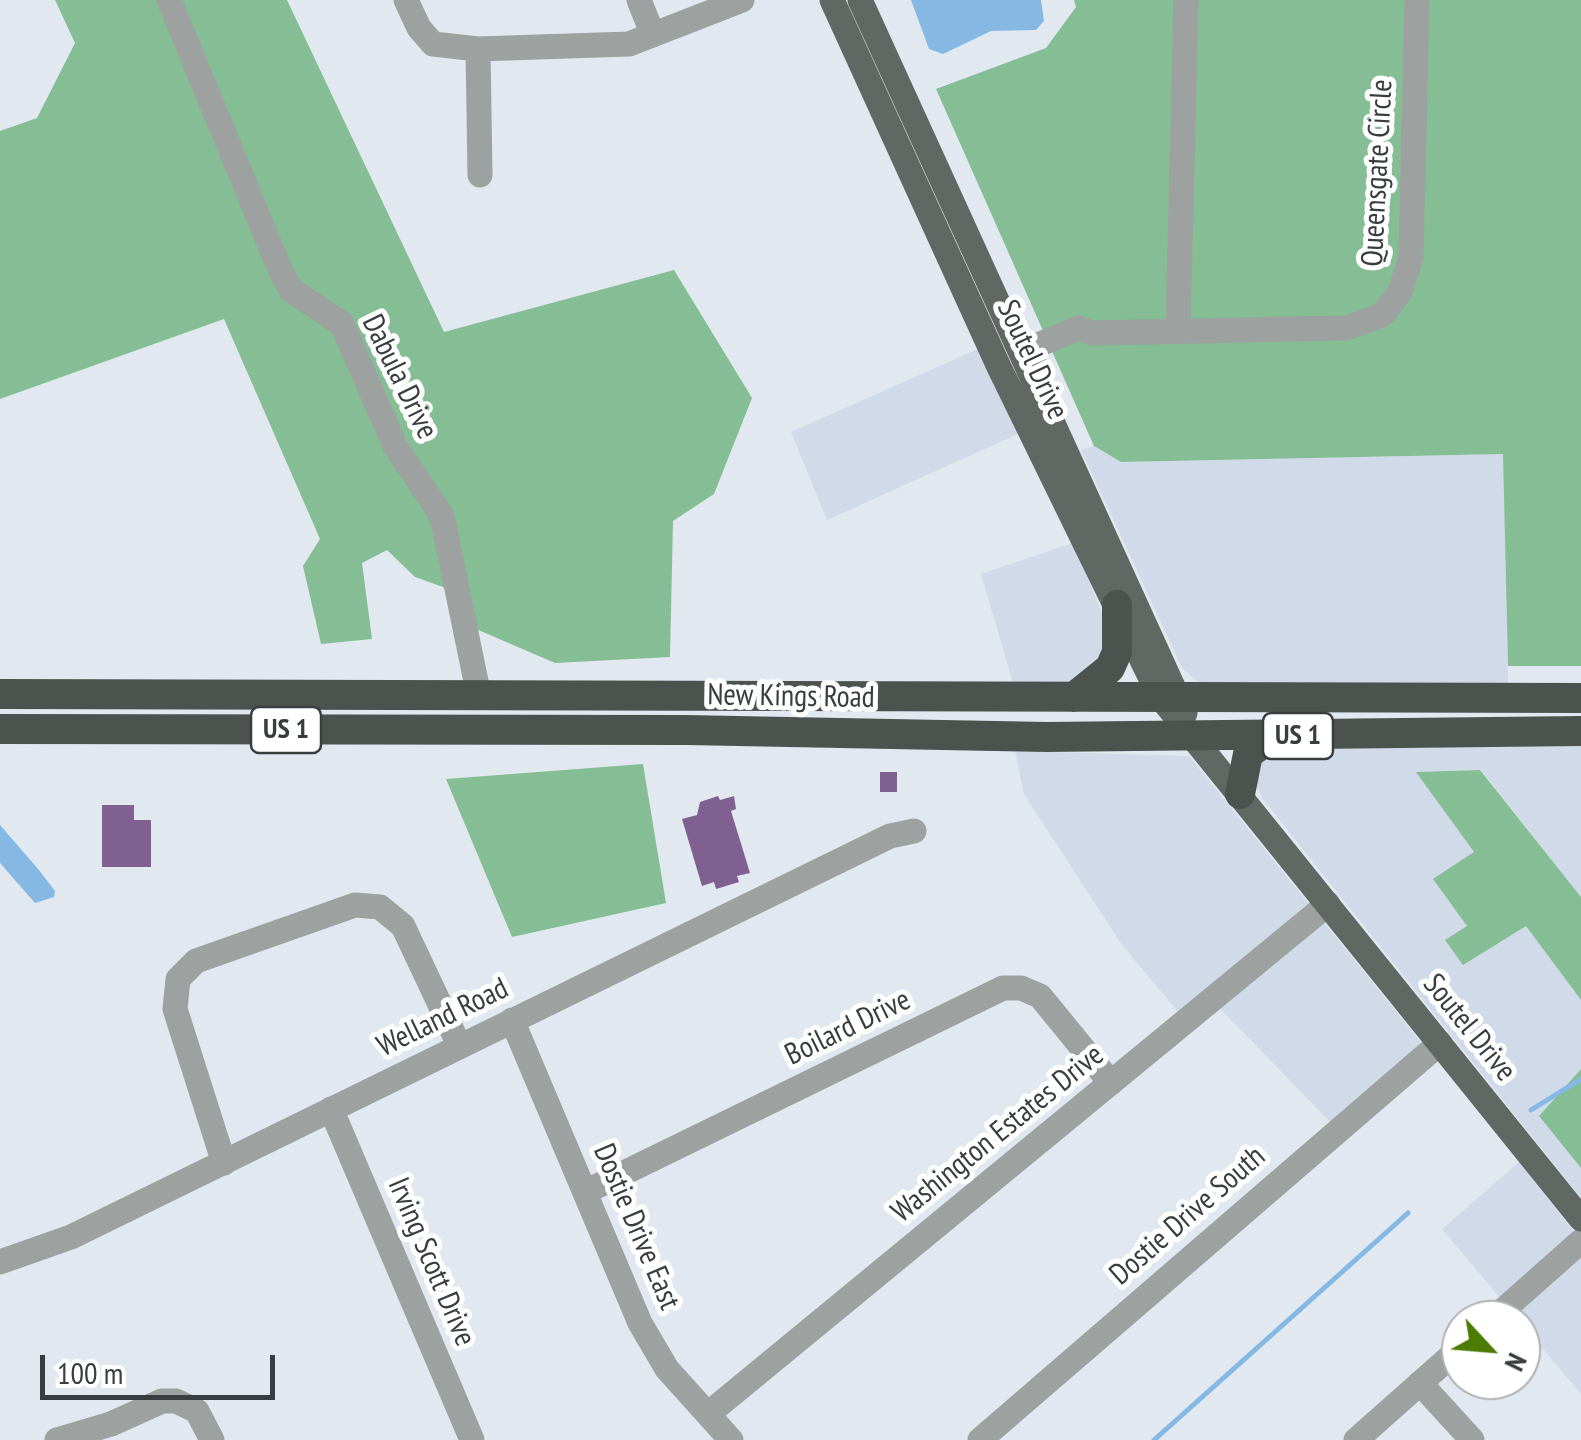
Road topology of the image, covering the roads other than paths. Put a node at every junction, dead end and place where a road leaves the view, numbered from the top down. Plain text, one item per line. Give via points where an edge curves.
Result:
1 (168, 0) edge
2 (406, 0) edge
3 (640, 0) edge
4 (742, 0) edge
5 (832, 0) edge
6 (860, 0) edge
7 (1186, 0) edge
8 (1417, 0) edge
9 (653, 34) junction
10 (478, 49) junction
11 (480, 175) dead end
12 (1178, 329) junction
13 (1019, 361) junction
14 (1116, 606) junction
15 (0, 694) edge
16 (73, 695) junction
17 (479, 696) junction
18 (683, 696) junction
19 (1074, 697) junction
20 (1170, 697) junction
21 (1581, 698) edge
22 (0, 729) edge
23 (74, 729) junction
24 (686, 730) junction
25 (1581, 731) edge
26 (1193, 736) junction
27 (1274, 736) junction
28 (1240, 794) junction
29 (914, 830) dead end
30 (1328, 904) junction
31 (512, 1020) junction
32 (1440, 1043) junction
33 (459, 1046) junction
34 (1111, 1083) junction
35 (331, 1109) junction
36 (224, 1163) junction
37 (586, 1192) junction
38 (1581, 1219) edge
39 (1581, 1241) edge
40 (0, 1262) edge
41 (1515, 1300) edge
42 (1441, 1365) edge
43 (1420, 1383) junction
44 (708, 1414) junction
45 (57, 1440) edge
46 (212, 1440) edge
47 (472, 1440) edge
48 (731, 1440) edge
49 (980, 1440) edge
50 (1356, 1440) edge
51 (1472, 1440) edge

1 - 17 street, Dabula Drive via 281,272 291,290 342,324 395,446 442,516
2 - 10 street via 433,44
3 - 9 street
4 - 9 street
5 - 13 main road, Soutel Drive
6 - 13 main road, Soutel Drive
7 - 12 street
8 - 12 street, Queensgate Circle via 1411,258 1400,292 1382,315 1346,328
9 - 10 street via 618,46
10 - 11 street
12 - 13 street, Queensgate Circle via 1078,328
13 - 14 main road, Soutel Drive
13 - 20 main road, Soutel Drive
14 - 19 highway via 1117,652 1110,668
14 - 20 main road, Soutel Drive
15 - 16 highway, New Kings Road / US 1
16 - 17 highway, New Kings Road / US 1
16 - 23 street
17 - 18 highway, New Kings Road / US 1
18 - 19 highway, New Kings Road / US 1
18 - 24 street
19 - 20 highway, New Kings Road / US 1
20 - 21 highway, New Kings Road / US 1
20 - 26 main road, Soutel Drive
22 - 23 highway, New Kings Road / US 1
23 - 24 highway, New Kings Road / US 1
24 - 26 highway, New Kings Road / US 1
25 - 27 highway, New Kings Road / US 1
26 - 27 highway, New Kings Road / US 1
26 - 28 main road, Soutel Drive
27 - 28 highway via 1248,754
28 - 30 main road, Soutel Drive
29 - 31 street, Welland Road
30 - 32 main road, Soutel Drive
30 - 34 street, Washington Estates Drive
31 - 33 street, Welland Road
31 - 37 street, Dostie Drive East
32 - 38 main road, Soutel Drive
32 - 49 street, Dostie Drive South
33 - 35 street, Welland Road
33 - 36 street via 403,926 380,906 354,905 196,960 178,980 174,1009
34 - 37 street, Boilard Drive via 1040,996 1004,988
34 - 44 street, Washington Estates Drive
35 - 36 street, Welland Road
35 - 47 street, Irving Scott Drive
36 - 40 street, Welland Road
37 - 44 street, Dostie Drive East via 640,1323 667,1369
39 - 41 street
42 - 43 street
43 - 50 street
43 - 51 street
44 - 48 street, Dostie Drive East
45 - 46 street via 162,1401 188,1405

